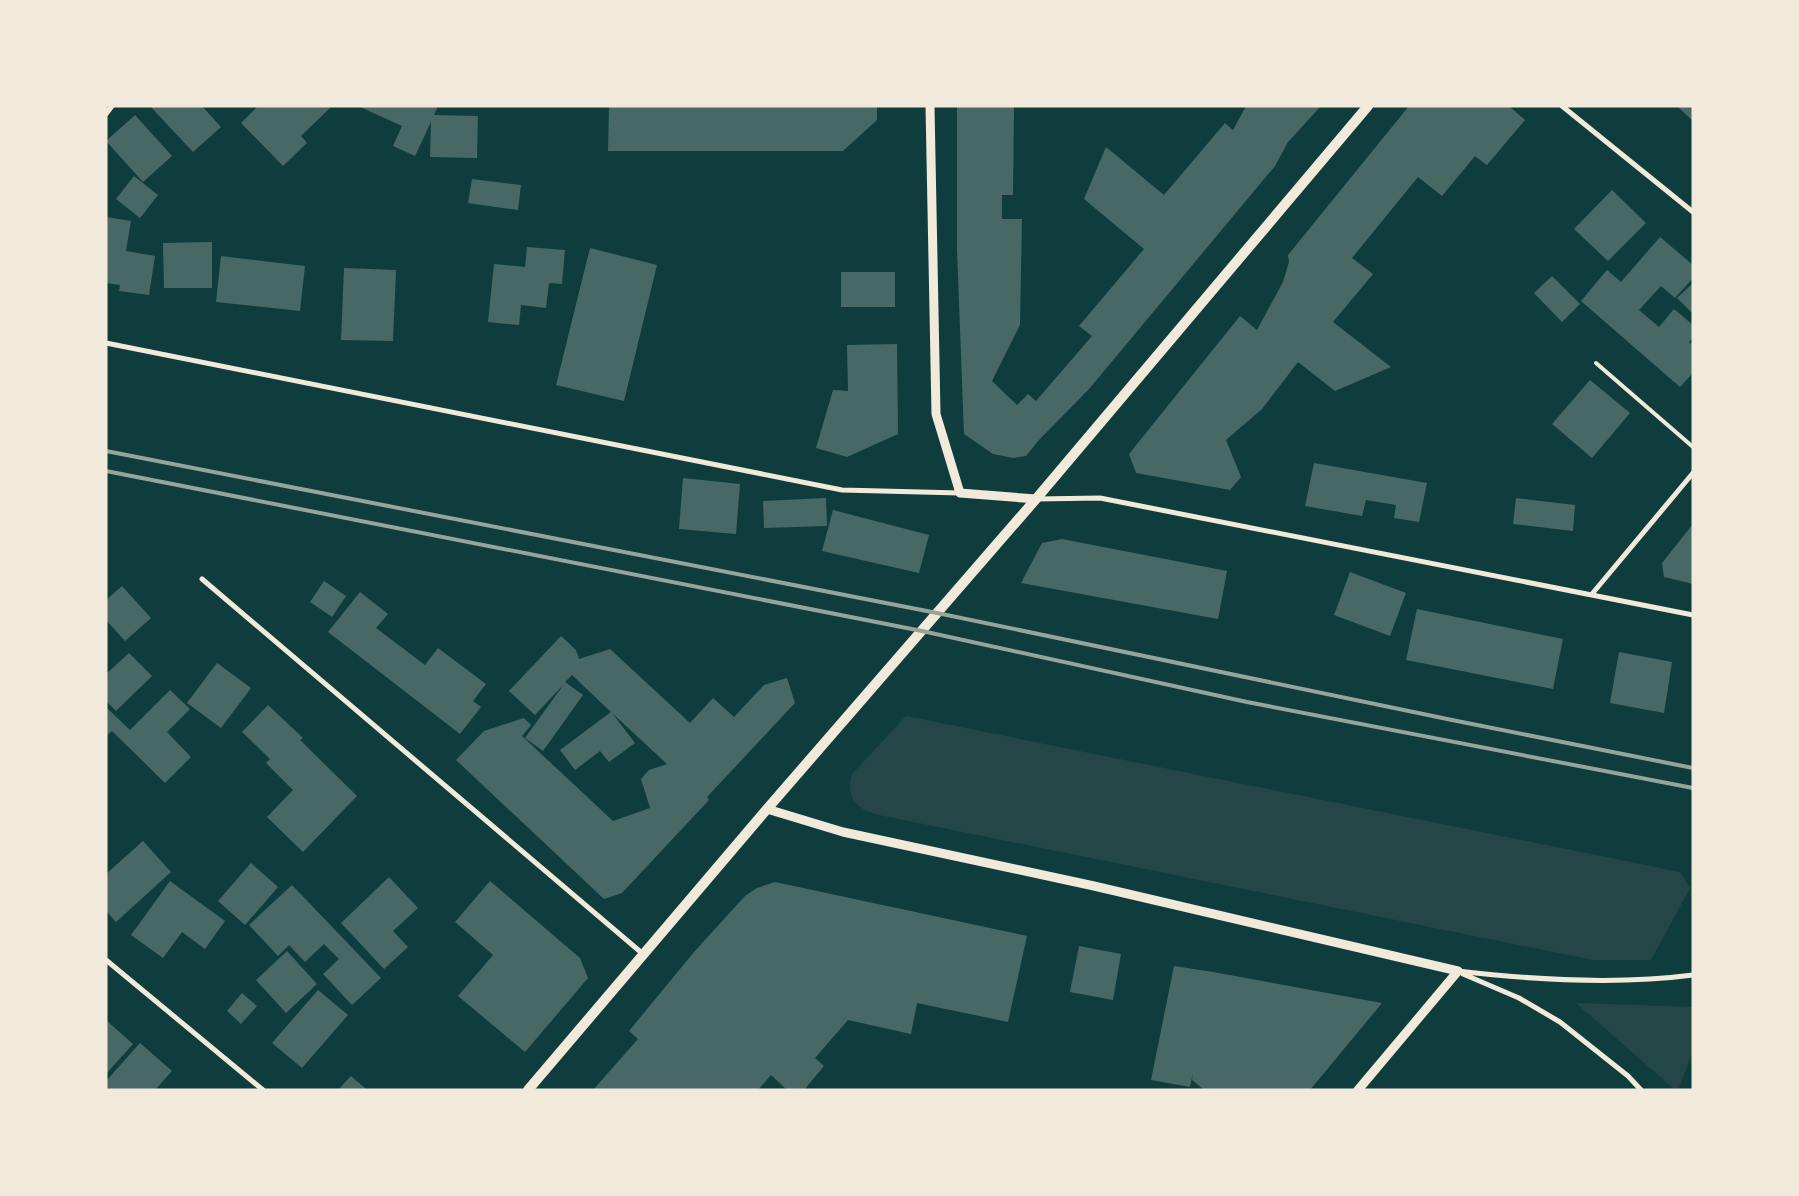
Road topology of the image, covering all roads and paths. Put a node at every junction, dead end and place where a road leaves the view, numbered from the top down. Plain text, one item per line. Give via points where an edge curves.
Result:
1 (112, 106) edge
2 (930, 106) edge
3 (1368, 106) edge
4 (1562, 106) edge
5 (106, 114) edge
6 (1693, 212) edge
7 (106, 343) edge
8 (1596, 363) dead end
9 (1693, 447) edge
10 (1693, 473) edge
11 (960, 493) junction
12 (1036, 499) junction
13 (202, 579) dead end
14 (1592, 594) junction
15 (1693, 615) edge
16 (767, 809) junction
17 (643, 954) junction
18 (106, 960) edge
19 (1458, 971) junction
20 (1693, 975) edge
21 (263, 1090) edge
22 (528, 1090) edge
23 (1358, 1090) edge
24 (1641, 1090) edge

1 - 5 street
2 - 11 street via 936,414
3 - 12 main road
4 - 6 street
7 - 11 street via 842,490
8 - 9 lane
10 - 14 street
11 - 12 street
12 - 14 street via 1100,498
12 - 16 main road
13 - 17 street
14 - 15 street
16 - 17 main road
16 - 19 street via 843,832 1094,886
17 - 22 main road
18 - 21 street
19 - 20 street via 1577,979 1657,980
19 - 23 street
19 - 24 street via 1519,998 1560,1022

